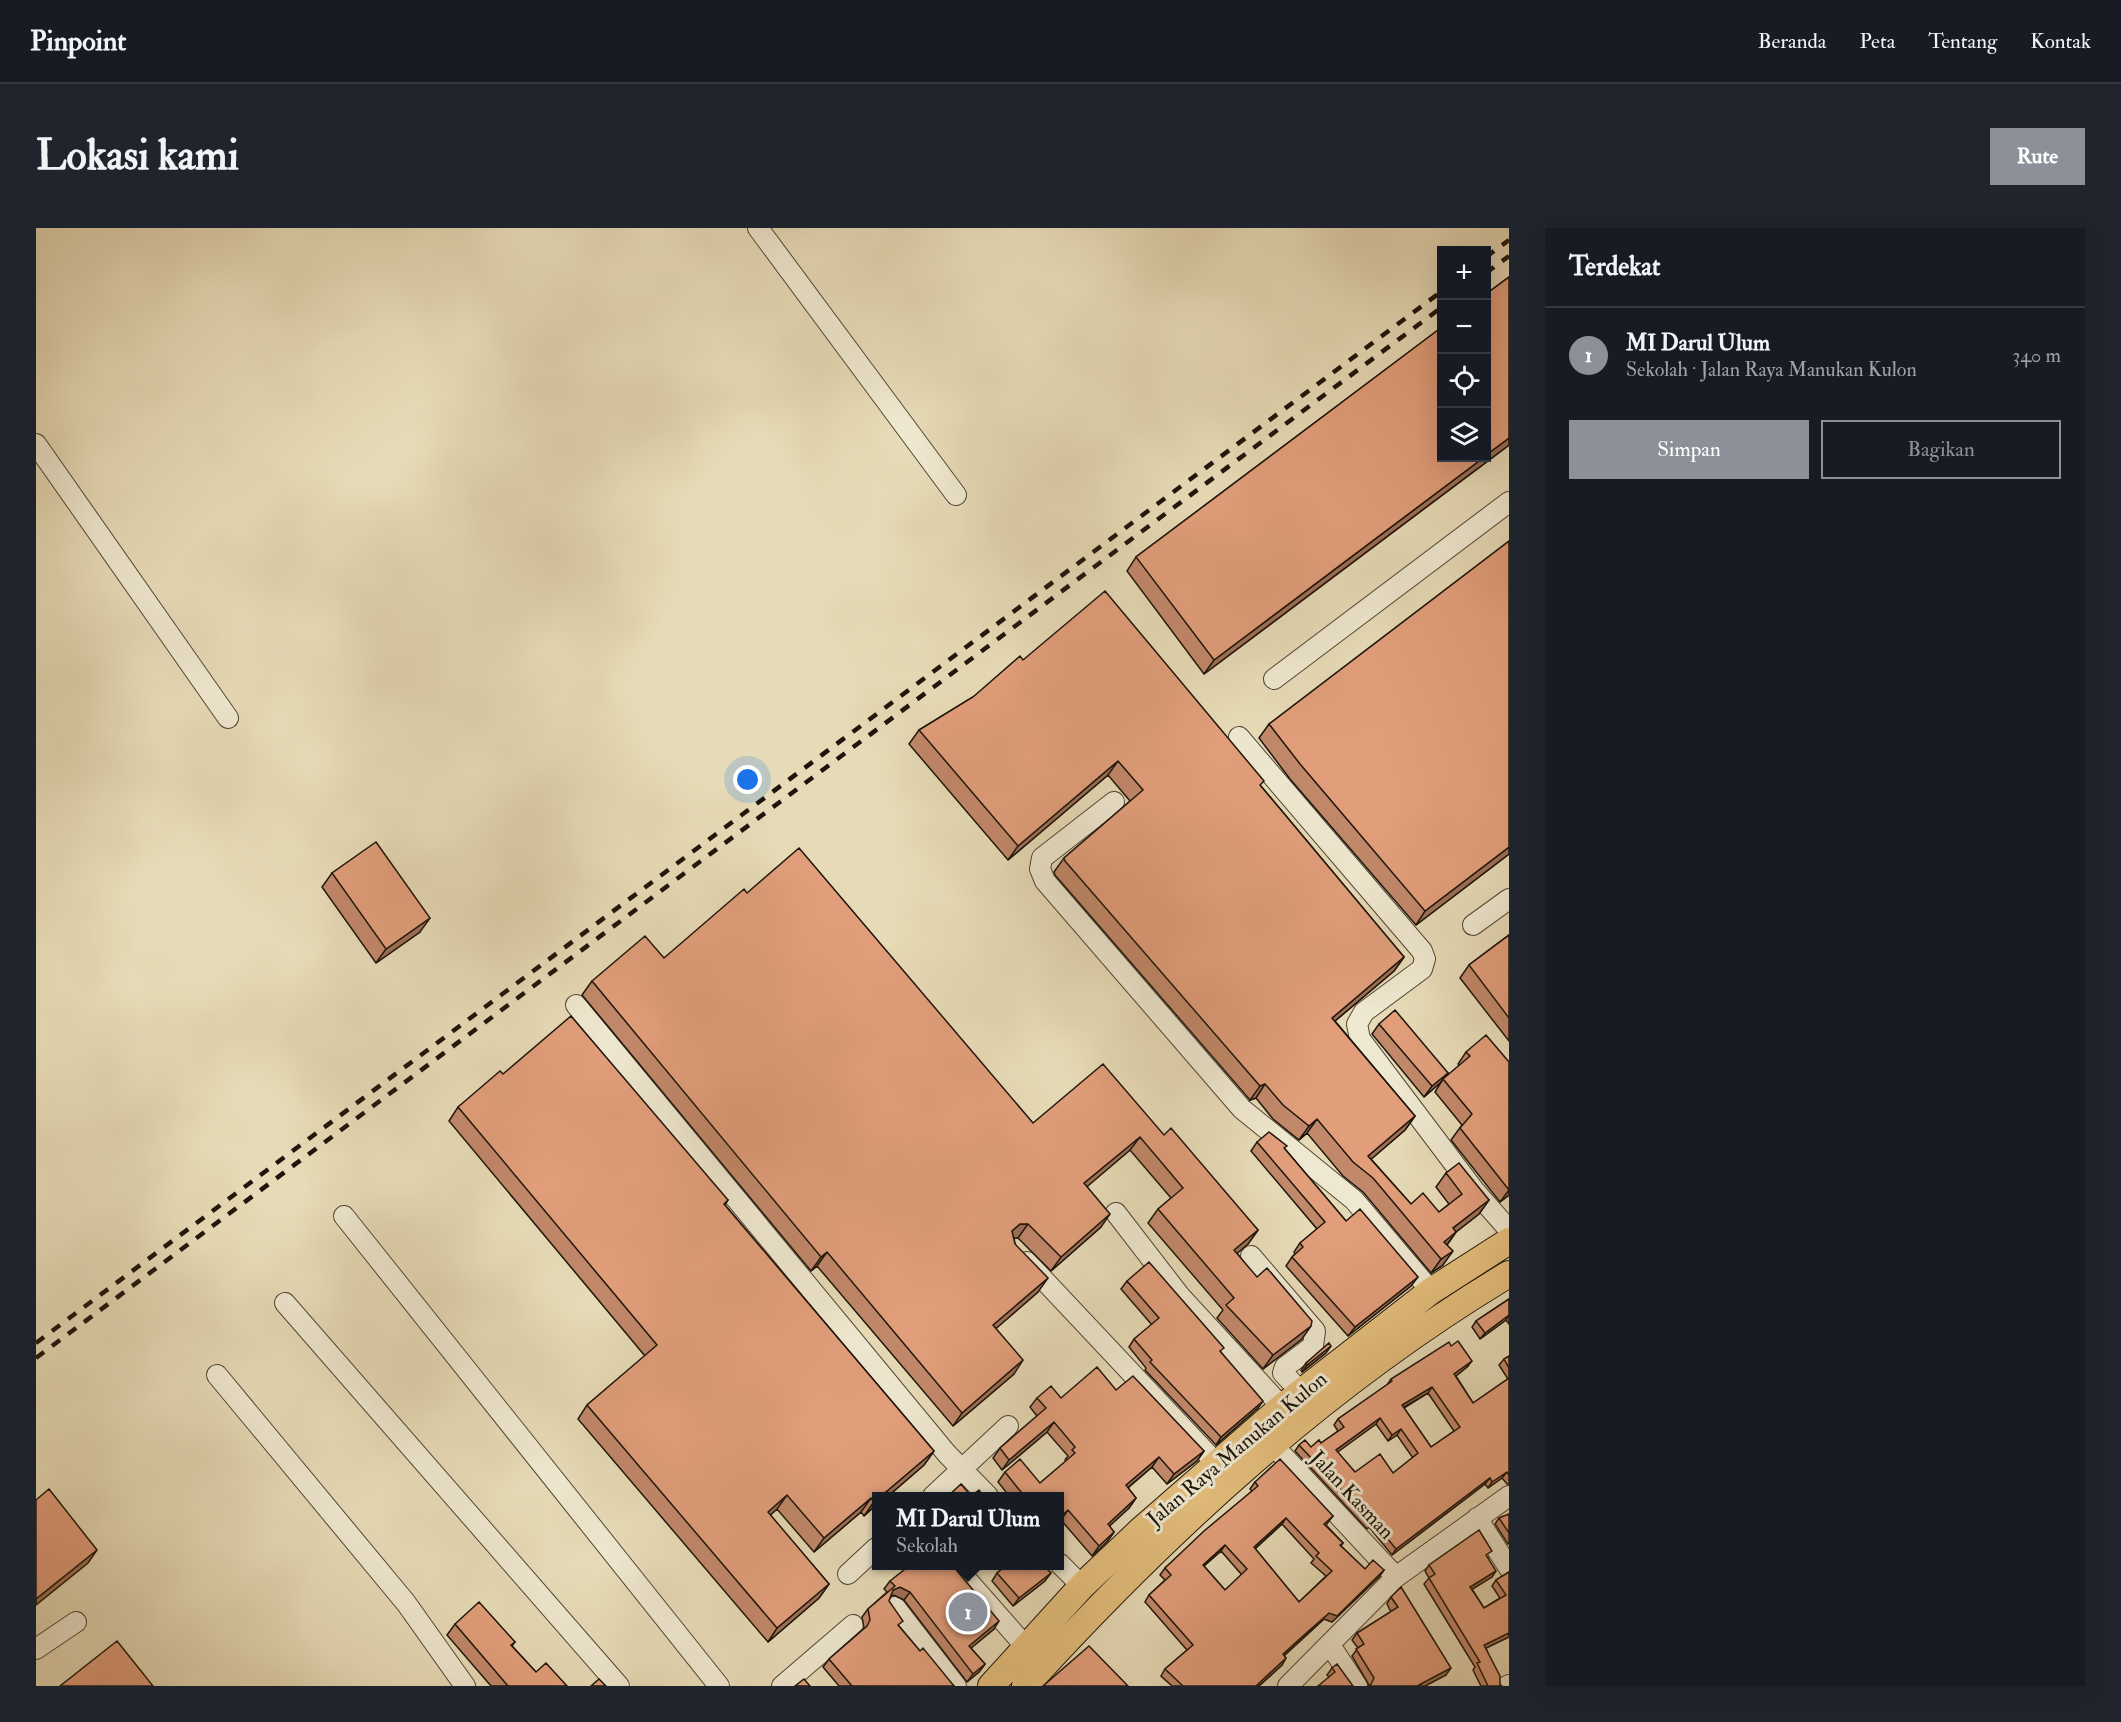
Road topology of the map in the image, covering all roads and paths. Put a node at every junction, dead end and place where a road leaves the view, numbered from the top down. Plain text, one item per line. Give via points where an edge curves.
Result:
1 (758, 228) edge
2 (36, 444) edge
3 (956, 495) dead end
4 (1509, 502) edge
5 (1274, 679) dead end
6 (228, 718) dead end
7 (1239, 737) dead end
8 (1114, 802) dead end
9 (1509, 899) edge
10 (1473, 925) dead end
11 (576, 1005) dead end
12 (1116, 1213) dead end
13 (344, 1216) dead end
14 (1509, 1230) edge
15 (1509, 1241) edge
16 (1014, 1249) edge
17 (1251, 1256) dead end
18 (1509, 1274) edge
19 (1431, 1291) junction
20 (285, 1303) dead end
21 (217, 1375) dead end
22 (1292, 1400) junction
23 (1008, 1426) dead end
24 (1273, 1445) junction
25 (1216, 1463) junction
26 (961, 1471) junction
27 (938, 1492) edge
28 (983, 1492) edge
29 (1509, 1496) edge
30 (1477, 1518) junction
31 (872, 1552) edge
32 (1509, 1568) edge
33 (1064, 1569) edge
34 (848, 1574) dead end
35 (1396, 1577) junction
36 (968, 1581) edge
37 (1082, 1586) junction
38 (895, 1607) edge
39 (76, 1622) dead end
40 (853, 1625) dead end
41 (1330, 1645) junction
42 (1026, 1647) junction
43 (36, 1649) edge
44 (1044, 1665) junction
45 (465, 1686) edge
46 (619, 1686) edge
47 (719, 1686) edge
48 (782, 1686) edge
49 (956, 1686) edge
50 (991, 1686) edge
51 (1025, 1686) edge
52 (1288, 1686) edge
53 (1357, 1686) edge

1 - 3 street
2 - 6 street
4 - 5 street
7 - 14 street via 1422,951 1422,969 1364,1012 1357,1024 1360,1039
8 - 19 street via 1042,858 1040,869 1045,881 1242,1109 1354,1200
9 - 10 street
11 - 26 street
12 - 22 street via 1180,1296
13 - 47 street
15 - 19 main road, Jalan Raya Manukan Kulon
16 - 25 street
17 - 22 street via 1315,1331 1312,1346 1285,1367 1283,1373
18 - 24 main road, Jalan Raya Manukan Kulon via 1438,1320
19 - 22 main road, Jalan Raya Manukan Kulon
20 - 46 street
21 - 45 street via 406,1604
22 - 25 main road, Jalan Raya Manukan Kulon
23 - 26 street
24 - 35 street, Jalan Kasman
24 - 44 main road, Jalan Raya Manukan Kulon via 1153,1552
25 - 37 main road, Jalan Raya Manukan Kulon
26 - 27 street
26 - 28 street
29 - 30 street
30 - 32 street
30 - 35 street
31 - 34 street
33 - 37 street
35 - 41 street
36 - 42 street
37 - 42 main road, Jalan Raya Manukan Kulon
38 - 49 street
39 - 43 street
40 - 48 street
41 - 52 street
41 - 53 street
42 - 44 main road
42 - 50 main road, Jalan Raya Manukan Kulon
44 - 51 main road, Jalan Raya Manukan Kulon

